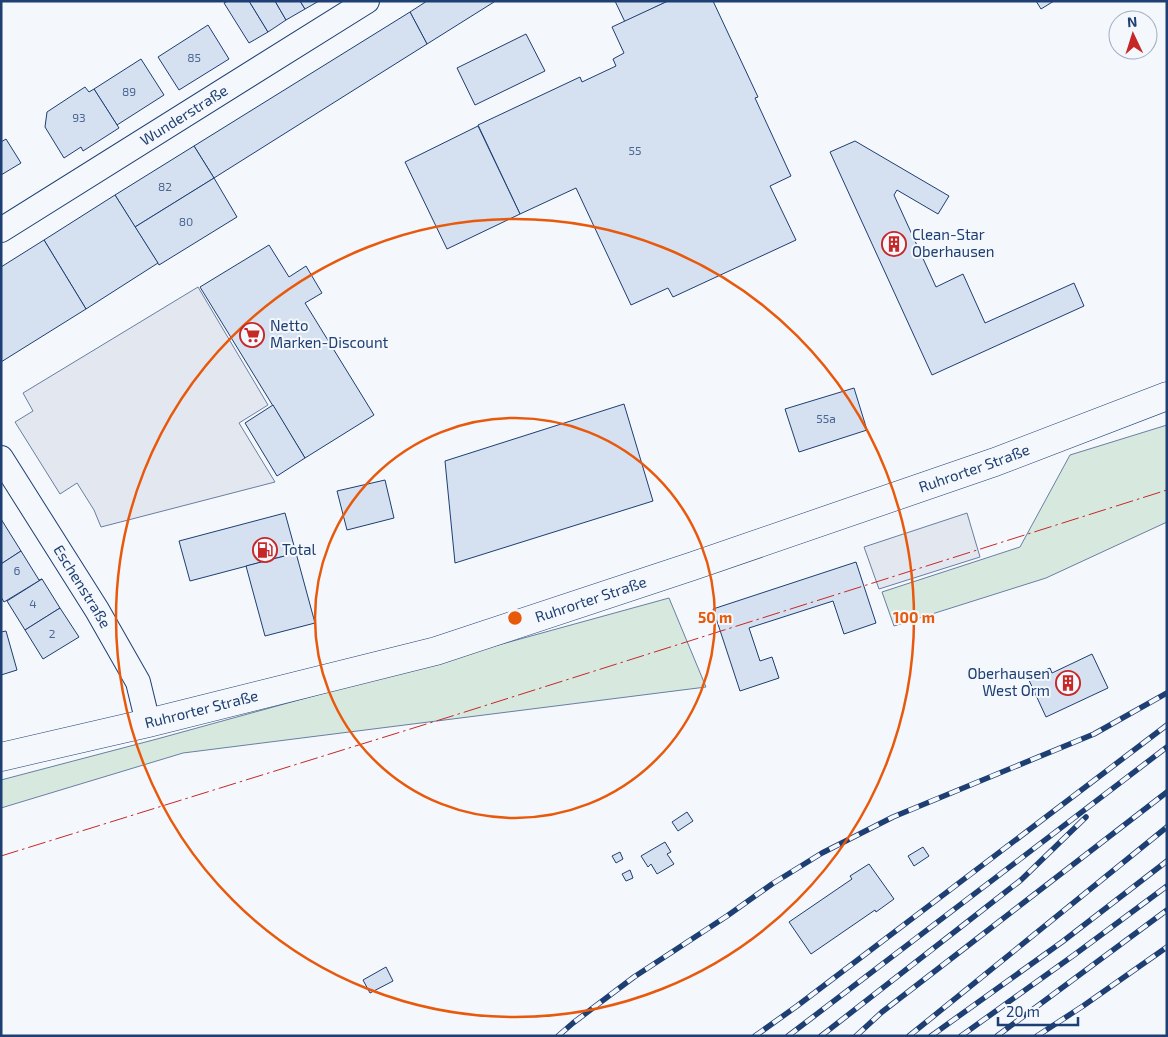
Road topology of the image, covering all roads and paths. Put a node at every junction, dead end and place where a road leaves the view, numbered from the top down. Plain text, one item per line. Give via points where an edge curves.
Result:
1 (367, 1) edge
2 (1, 230) edge
3 (1167, 396) edge
4 (1, 458) edge
5 (148, 723) junction
6 (1, 756) edge

1 - 2 street, Wunderstraße
3 - 5 main road, Ruhrorter Straße via 995,462 541,618 436,651
4 - 5 street, Eschenstraße via 97,610 138,682
5 - 6 main road, Ruhrorter Straße

